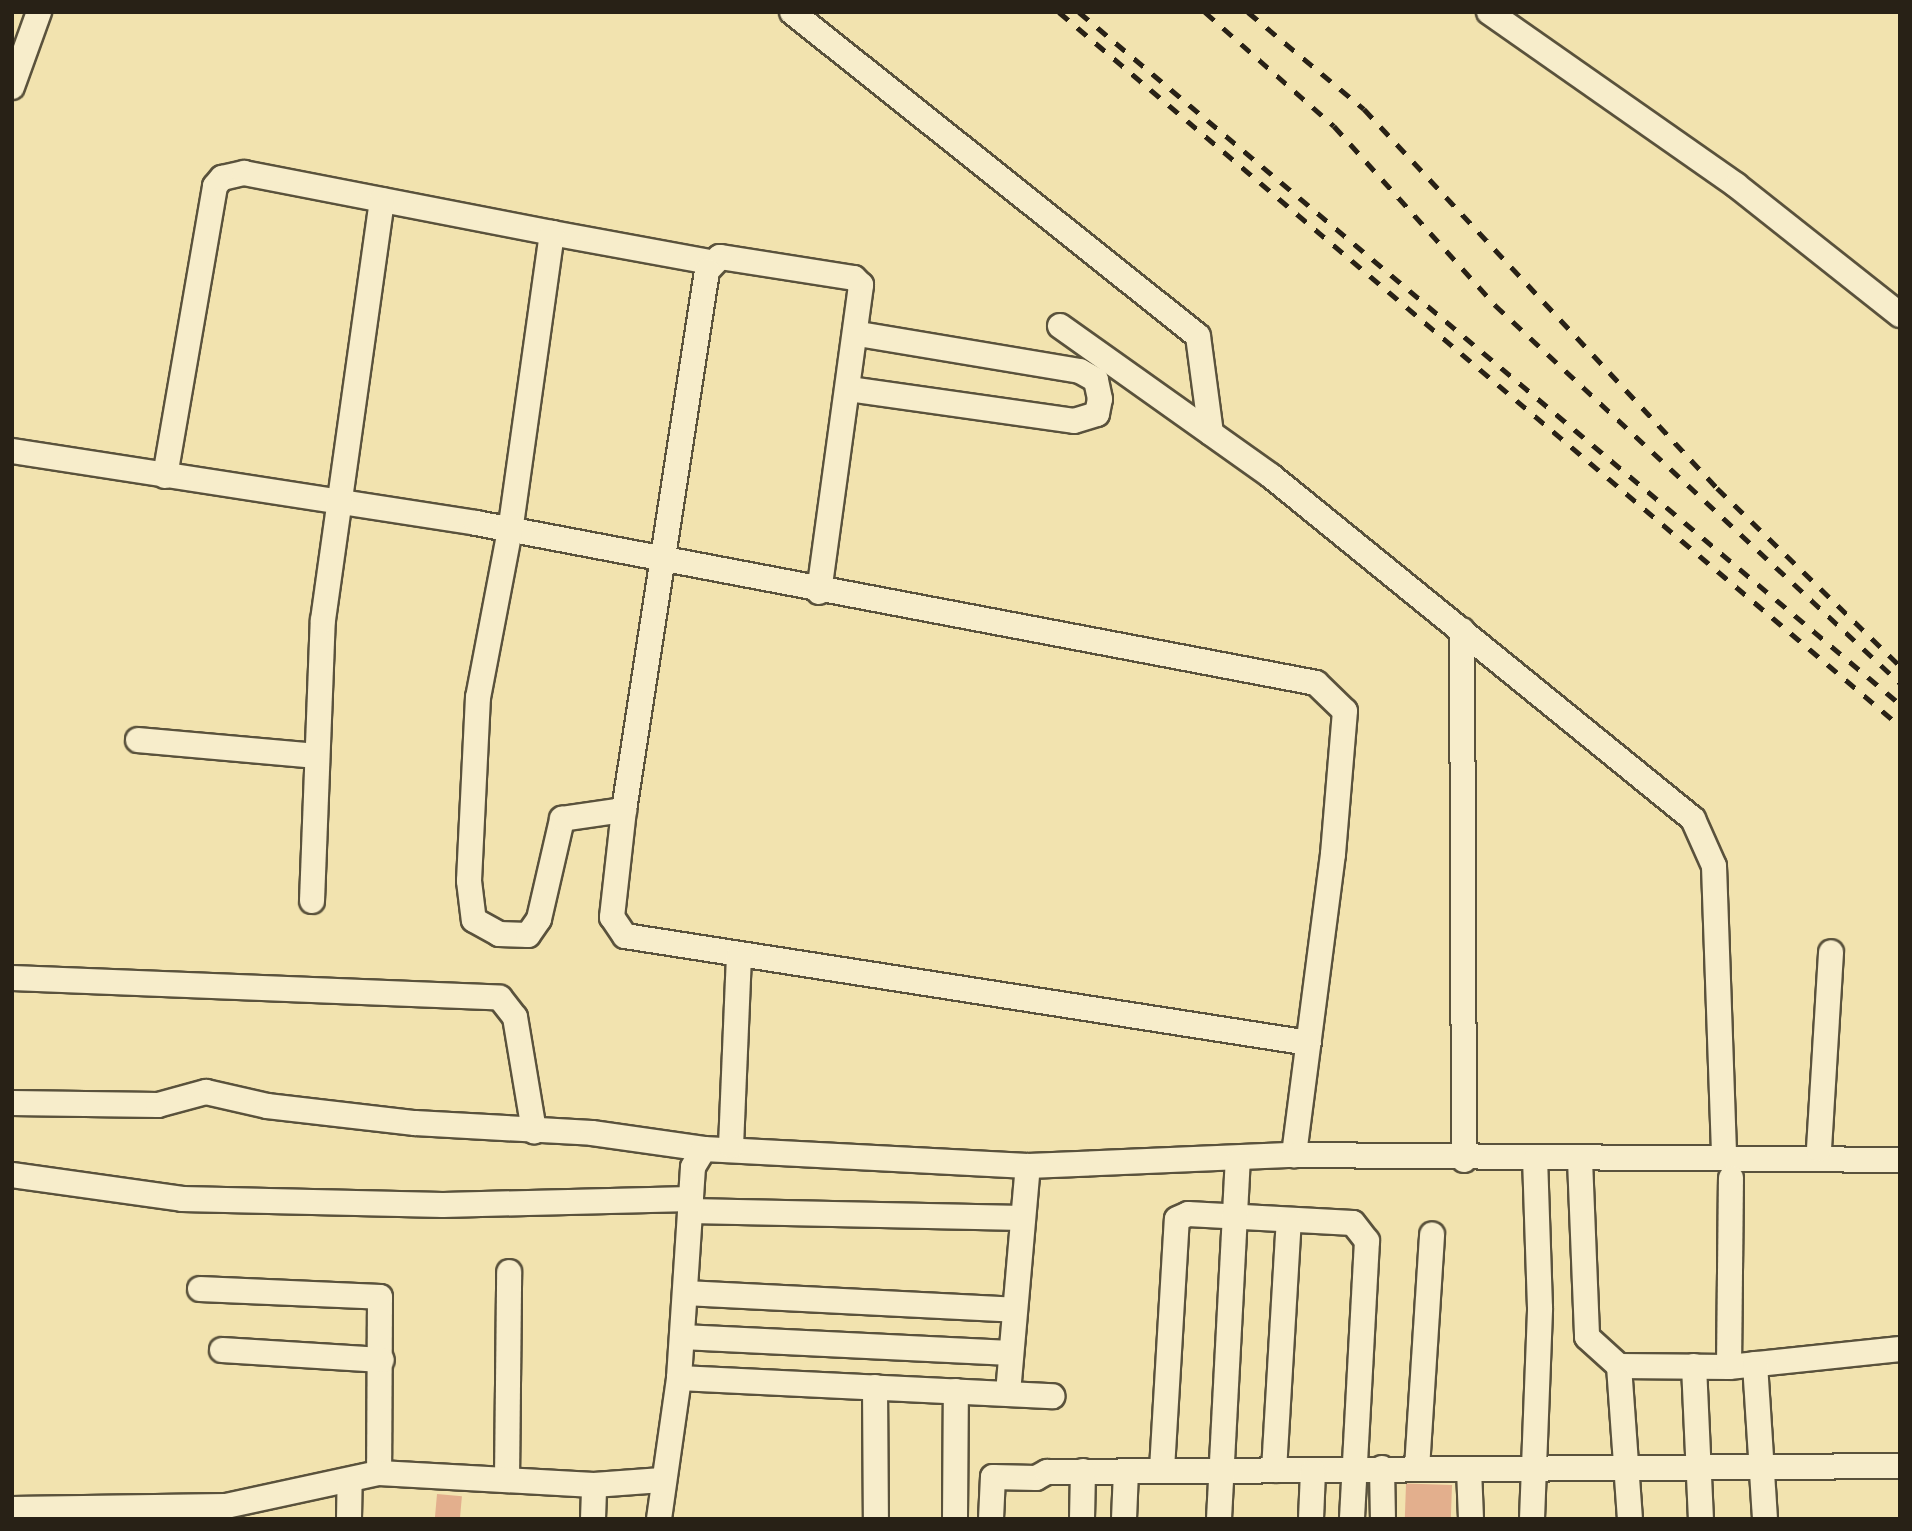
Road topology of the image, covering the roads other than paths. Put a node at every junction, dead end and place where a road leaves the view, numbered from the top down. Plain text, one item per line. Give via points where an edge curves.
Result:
1 (39, 12) edge
2 (792, 12) edge
3 (1489, 12) edge
4 (12, 88) edge
5 (382, 200) junction
6 (552, 233) junction
7 (710, 262) junction
8 (1898, 310) edge
9 (1060, 326) dead end
10 (858, 334) junction
11 (849, 389) junction
12 (1211, 433) junction
13 (12, 451) edge
14 (165, 476) junction
15 (338, 504) junction
16 (510, 530) junction
17 (663, 561) junction
18 (819, 592) junction
19 (1462, 630) junction
20 (138, 740) dead end
21 (316, 756) junction
22 (624, 810) junction
23 (312, 901) dead end
24 (1831, 952) dead end
25 (739, 954) junction
26 (12, 978) edge
27 (1309, 1043) junction
28 (12, 1104) edge
29 (534, 1131) junction
30 (731, 1146) junction
31 (1900, 1146) edge
32 (704, 1149) junction
33 (1724, 1149) junction
34 (1819, 1149) junction
35 (1294, 1155) junction
36 (1464, 1160) junction
37 (1535, 1160) junction
38 (1580, 1160) junction
39 (1900, 1160) edge
40 (1238, 1162) junction
41 (1652, 1163) junction
42 (1028, 1166) junction
43 (12, 1175) edge
44 (1900, 1175) edge
45 (1731, 1178) junction
46 (690, 1205) junction
47 (1235, 1217) junction
48 (1024, 1218) junction
49 (1289, 1220) junction
50 (1432, 1234) dead end
51 (509, 1272) dead end
52 (200, 1289) dead end
53 (685, 1293) junction
54 (1015, 1310) junction
55 (682, 1337) junction
56 (1900, 1349) edge
57 (222, 1350) dead end
58 (1011, 1353) junction
59 (382, 1360) junction
60 (1755, 1364) junction
61 (1619, 1366) junction
62 (1694, 1366) junction
63 (1729, 1367) junction
64 (679, 1378) junction
65 (876, 1387) junction
66 (956, 1391) junction
67 (1008, 1393) junction
68 (1053, 1396) dead end
69 (1900, 1466) edge
70 (1628, 1467) junction
71 (1382, 1468) junction
72 (1417, 1468) junction
73 (1700, 1468) junction
74 (1761, 1468) junction
75 (1162, 1469) junction
76 (1221, 1469) junction
77 (1469, 1469) junction
78 (1535, 1470) junction
79 (1083, 1471) junction
80 (1126, 1471) junction
81 (1274, 1471) junction
82 (1314, 1471) junction
83 (1355, 1472) junction
84 (379, 1473) junction
85 (349, 1480) junction
86 (507, 1480) junction
87 (662, 1480) junction
88 (594, 1485) junction
89 (12, 1509) edge
90 (195, 1513) edge
91 (79, 1514) edge
92 (349, 1519) edge
93 (593, 1519) edge
94 (659, 1519) edge
95 (876, 1519) edge
96 (955, 1519) edge
97 (991, 1519) edge
98 (1082, 1519) edge
99 (1124, 1519) edge
100 (1219, 1519) edge
101 (1311, 1519) edge
102 (1352, 1519) edge
103 (1383, 1519) edge
104 (1471, 1519) edge
105 (1532, 1519) edge
106 (1630, 1519) edge
107 (1701, 1519) edge
108 (1765, 1519) edge

1 - 4 street
2 - 12 street via 1198,336
3 - 8 street via 1735,184
5 - 6 street
5 - 14 street via 244,173 222,178 215,186
5 - 15 street
6 - 7 street
6 - 16 street
7 - 10 street via 730,256 853,278 862,298
7 - 17 street
9 - 12 street
10 - 11 street
10 - 11 street via 1080,370 1096,380 1100,399 1097,414 1074,421
11 - 18 street
12 - 19 street
13 - 14 street
14 - 15 street
15 - 16 street
15 - 21 street via 323,620
16 - 17 street
16 - 22 street via 478,697 469,881 474,920 499,934 528,934 539,919 562,819
17 - 18 street
17 - 22 street
18 - 27 street via 1316,683 1345,710
19 - 33 street via 1693,819 1708,839 1714,866
19 - 36 street
20 - 21 street
21 - 23 street
22 - 25 street via 615,926 625,936
24 - 34 street
25 - 27 street
25 - 30 street
26 - 29 street via 500,998 515,1017
27 - 35 street
28 - 29 street via 158,1105 206,1092 267,1106
29 - 32 street
30 - 32 street
30 - 42 street
31 - 34 street
32 - 46 street via 693,1167
33 - 34 street
33 - 41 street
35 - 36 street
35 - 40 street
36 - 37 street
37 - 38 street
37 - 78 street via 1540,1308
38 - 41 street
38 - 61 street via 1587,1338
39 - 41 street
40 - 42 street
40 - 47 street
41 - 45 street
42 - 48 street
43 - 46 street via 182,1199
44 - 45 street
45 - 63 street
46 - 48 street
46 - 53 street
47 - 49 street
47 - 75 street via 1188,1214 1174,1229
47 - 76 street
48 - 54 street
49 - 81 street
49 - 83 street via 1353,1223 1365,1232
50 - 72 street
51 - 86 street
52 - 59 street via 368,1292 384,1306
53 - 54 street
53 - 55 street
54 - 58 street
55 - 58 street
55 - 64 street
56 - 60 street
57 - 59 street
58 - 67 street
59 - 84 street
60 - 63 street
60 - 74 street
61 - 62 street
61 - 70 street
62 - 63 street
62 - 73 street
64 - 65 street
64 - 87 street
65 - 66 street
65 - 95 street
66 - 67 street
66 - 96 street
67 - 68 street
69 - 74 street
70 - 73 street
70 - 78 street
70 - 106 street
71 - 72 street
71 - 83 street
71 - 103 street
72 - 77 street
73 - 74 street
73 - 107 street
74 - 108 street
75 - 76 street
75 - 80 street
76 - 81 street
76 - 100 street
77 - 78 street
77 - 104 street
78 - 105 street
79 - 80 street
79 - 97 street via 993,1477
79 - 98 street
80 - 99 street
81 - 82 street
82 - 83 street
82 - 101 street
83 - 102 street
84 - 85 street
84 - 86 street
85 - 90 street
85 - 92 street
86 - 88 street
87 - 88 street
87 - 94 street
88 - 93 street
89 - 91 street
90 - 91 street

